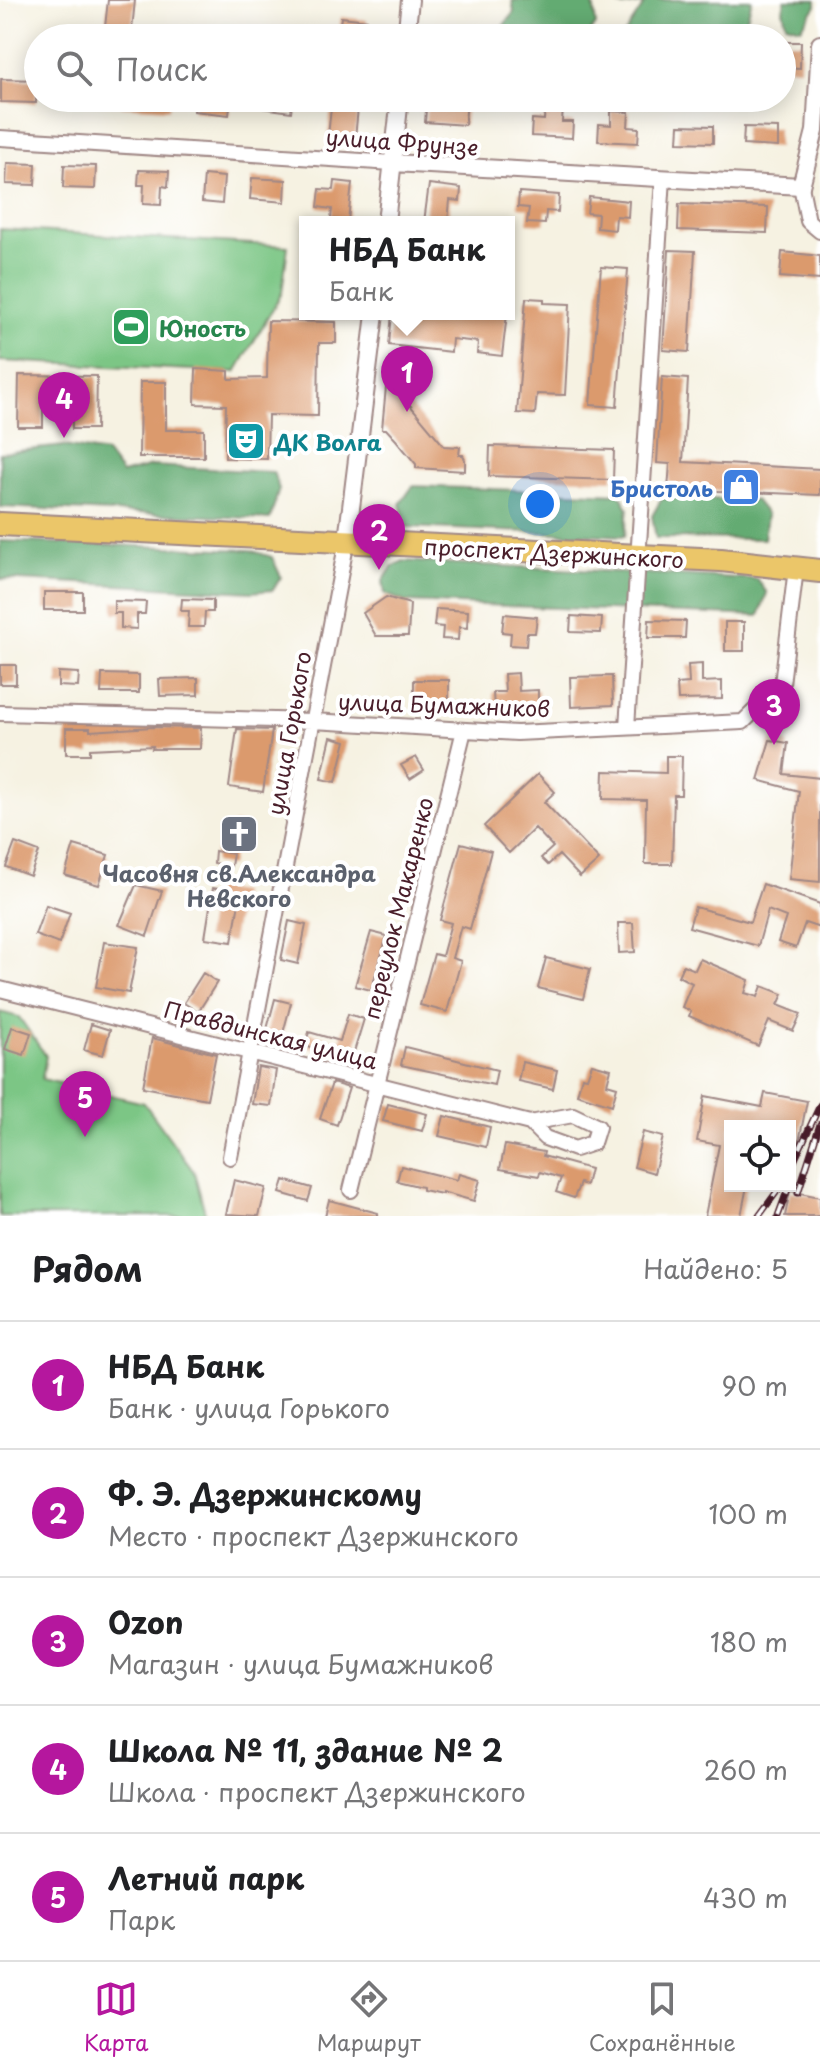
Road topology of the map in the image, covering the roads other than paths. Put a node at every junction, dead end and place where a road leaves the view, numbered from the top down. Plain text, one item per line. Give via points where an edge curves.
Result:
1 (410, 0) edge
2 (407, 24) edge
3 (820, 44) edge
4 (398, 112) edge
5 (0, 138) edge
6 (393, 163) junction
7 (663, 178) junction
8 (801, 186) junction
9 (387, 216) edge
10 (820, 231) edge
11 (374, 320) edge
12 (0, 524) edge
13 (347, 540) junction
14 (637, 556) junction
15 (796, 568) junction
16 (820, 571) edge
17 (0, 713) edge
18 (313, 721) junction
19 (627, 727) junction
20 (464, 730) junction
21 (0, 989) edge
22 (250, 1051) junction
23 (377, 1083) junction
24 (530, 1123) dead end
25 (230, 1157) dead end
26 (351, 1190) dead end

1 - 2 street
3 - 8 street via 815,131
4 - 6 street
5 - 6 street, улица Фрунзе
6 - 7 street, улица Фрунзе
6 - 9 street
7 - 8 street, улица Фрунзе
7 - 14 street
8 - 10 street via 808,221
11 - 13 street, улица Горького
12 - 13 main road, проспект Дзержинского
13 - 14 main road, проспект Дзержинского
13 - 18 street, улица Горького
14 - 15 main road, проспект Дзержинского
14 - 19 street
15 - 16 main road, проспект Дзержинского
15 - 19 street, улица Бумажников via 782,684 743,722
17 - 18 street, улица Бумажников
18 - 20 street, улица Бумажников
18 - 22 street, улица Горького
19 - 20 street, улица Бумажников
20 - 23 street, переулок Макаренко
21 - 22 street, Правдинская улица
22 - 23 street, Правдинская улица
22 - 25 street, улица Горького
23 - 24 street, Правдинская улица
23 - 26 street, переулок Макаренко

